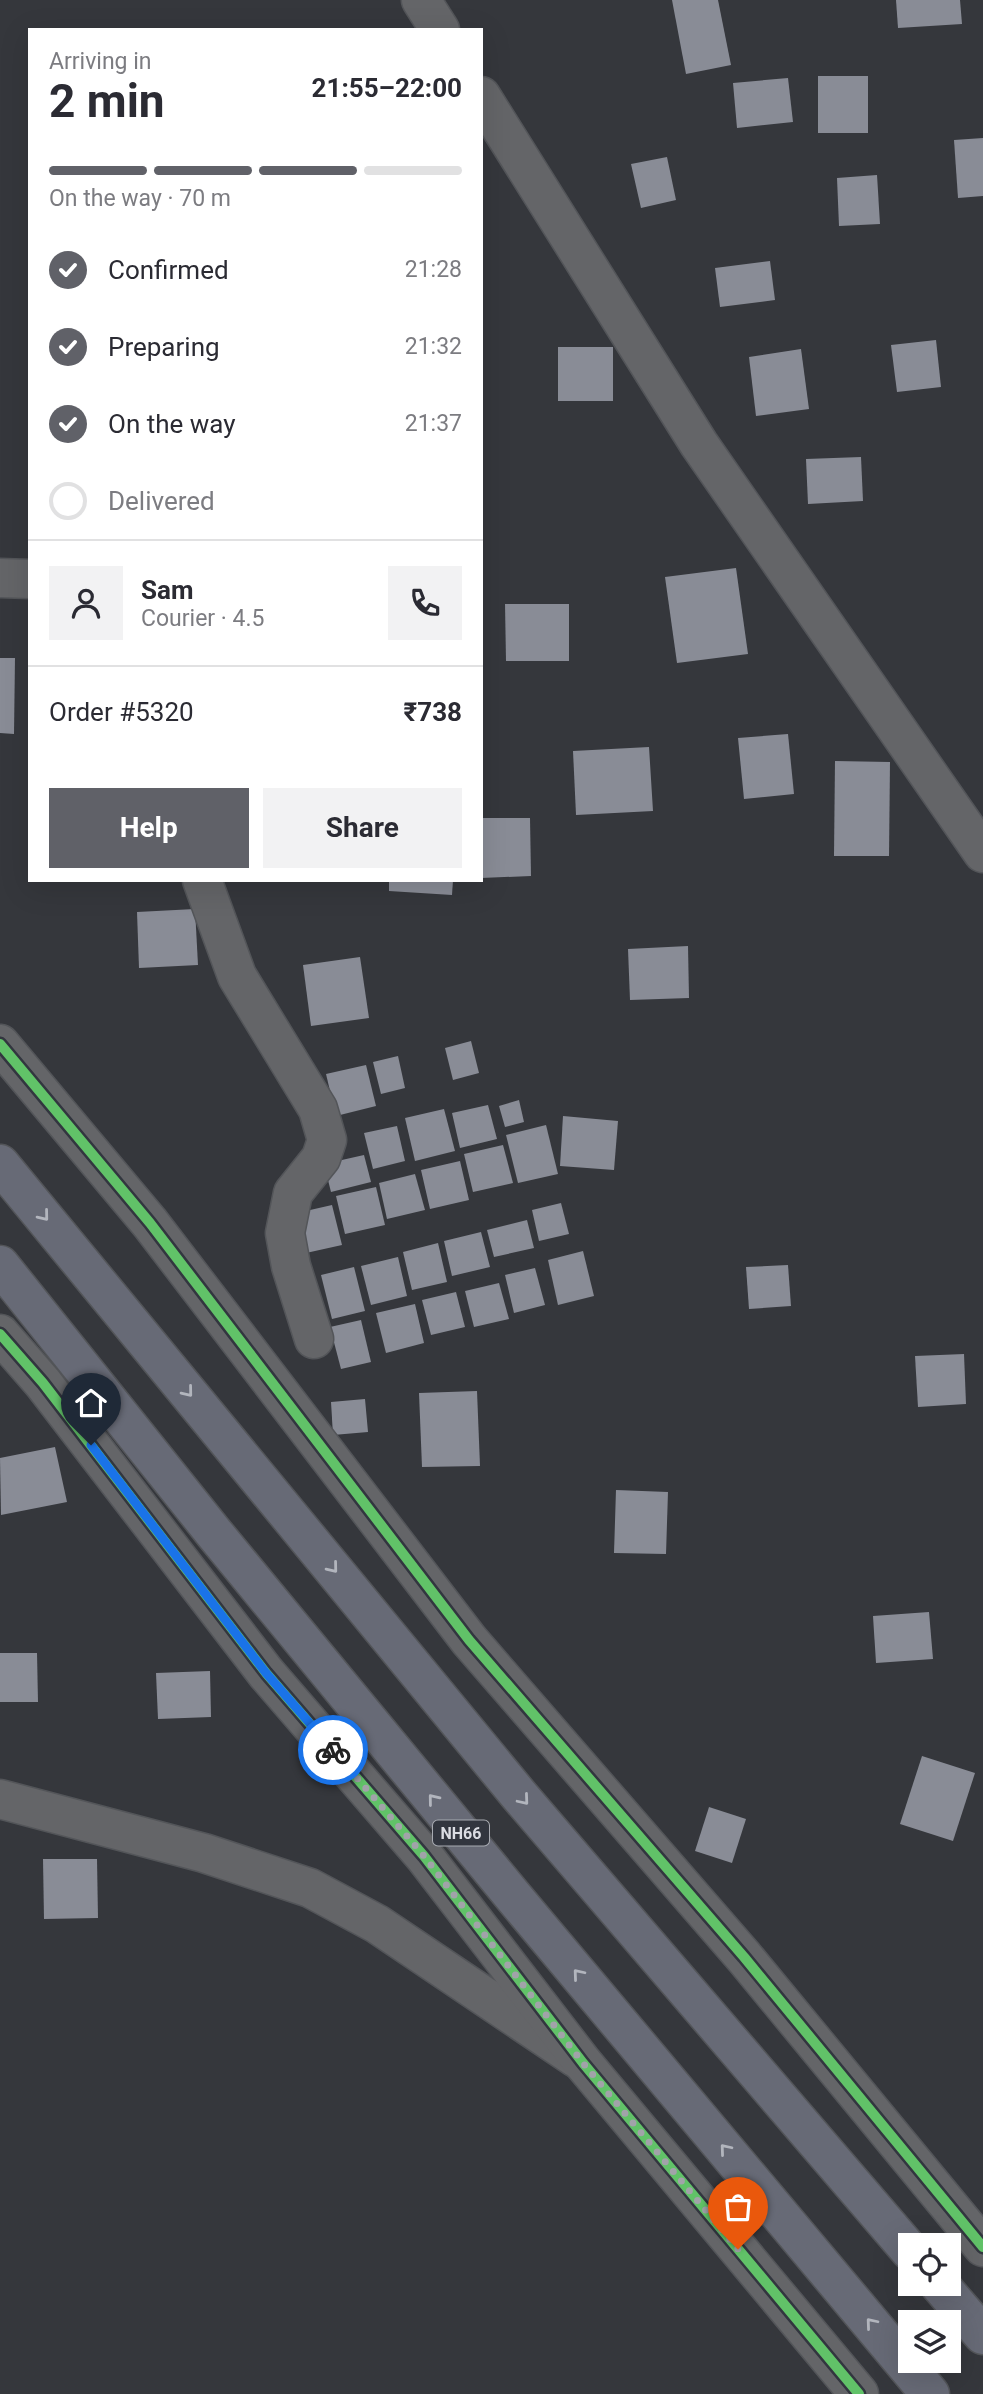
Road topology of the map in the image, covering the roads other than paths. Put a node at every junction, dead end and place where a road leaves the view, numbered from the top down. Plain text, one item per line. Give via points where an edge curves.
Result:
1 (421, 0) edge
2 (439, 28) edge
3 (483, 99) edge
4 (0, 579) edge
5 (28, 579) edge
6 (983, 853) edge
7 (203, 882) edge
8 (0, 1044) edge
9 (0, 1164) edge
10 (0, 1265) edge
11 (0, 1334) edge
12 (314, 1339) dead end
13 (0, 1799) edge
14 (583, 2063) junction
15 (898, 2236) edge
16 (983, 2247) edge
17 (949, 2296) edge
18 (983, 2335) edge
19 (859, 2394) edge
20 (930, 2394) edge

1 - 2 street
3 - 6 street via 699,444
4 - 5 street
7 - 12 street via 237,976 318,1109 327,1140 321,1158 293,1193 285,1233
8 - 16 street via 150,1223 469,1640 744,1957
9 -> 15 highway via 518,1794
20 -> 10 highway, NH66 via 424,1788
11 - 14 street via 43,1383 266,1673 424,1856
13 - 14 street via 204,1853 310,1888 377,1924
14 - 19 street
17 - 18 highway

